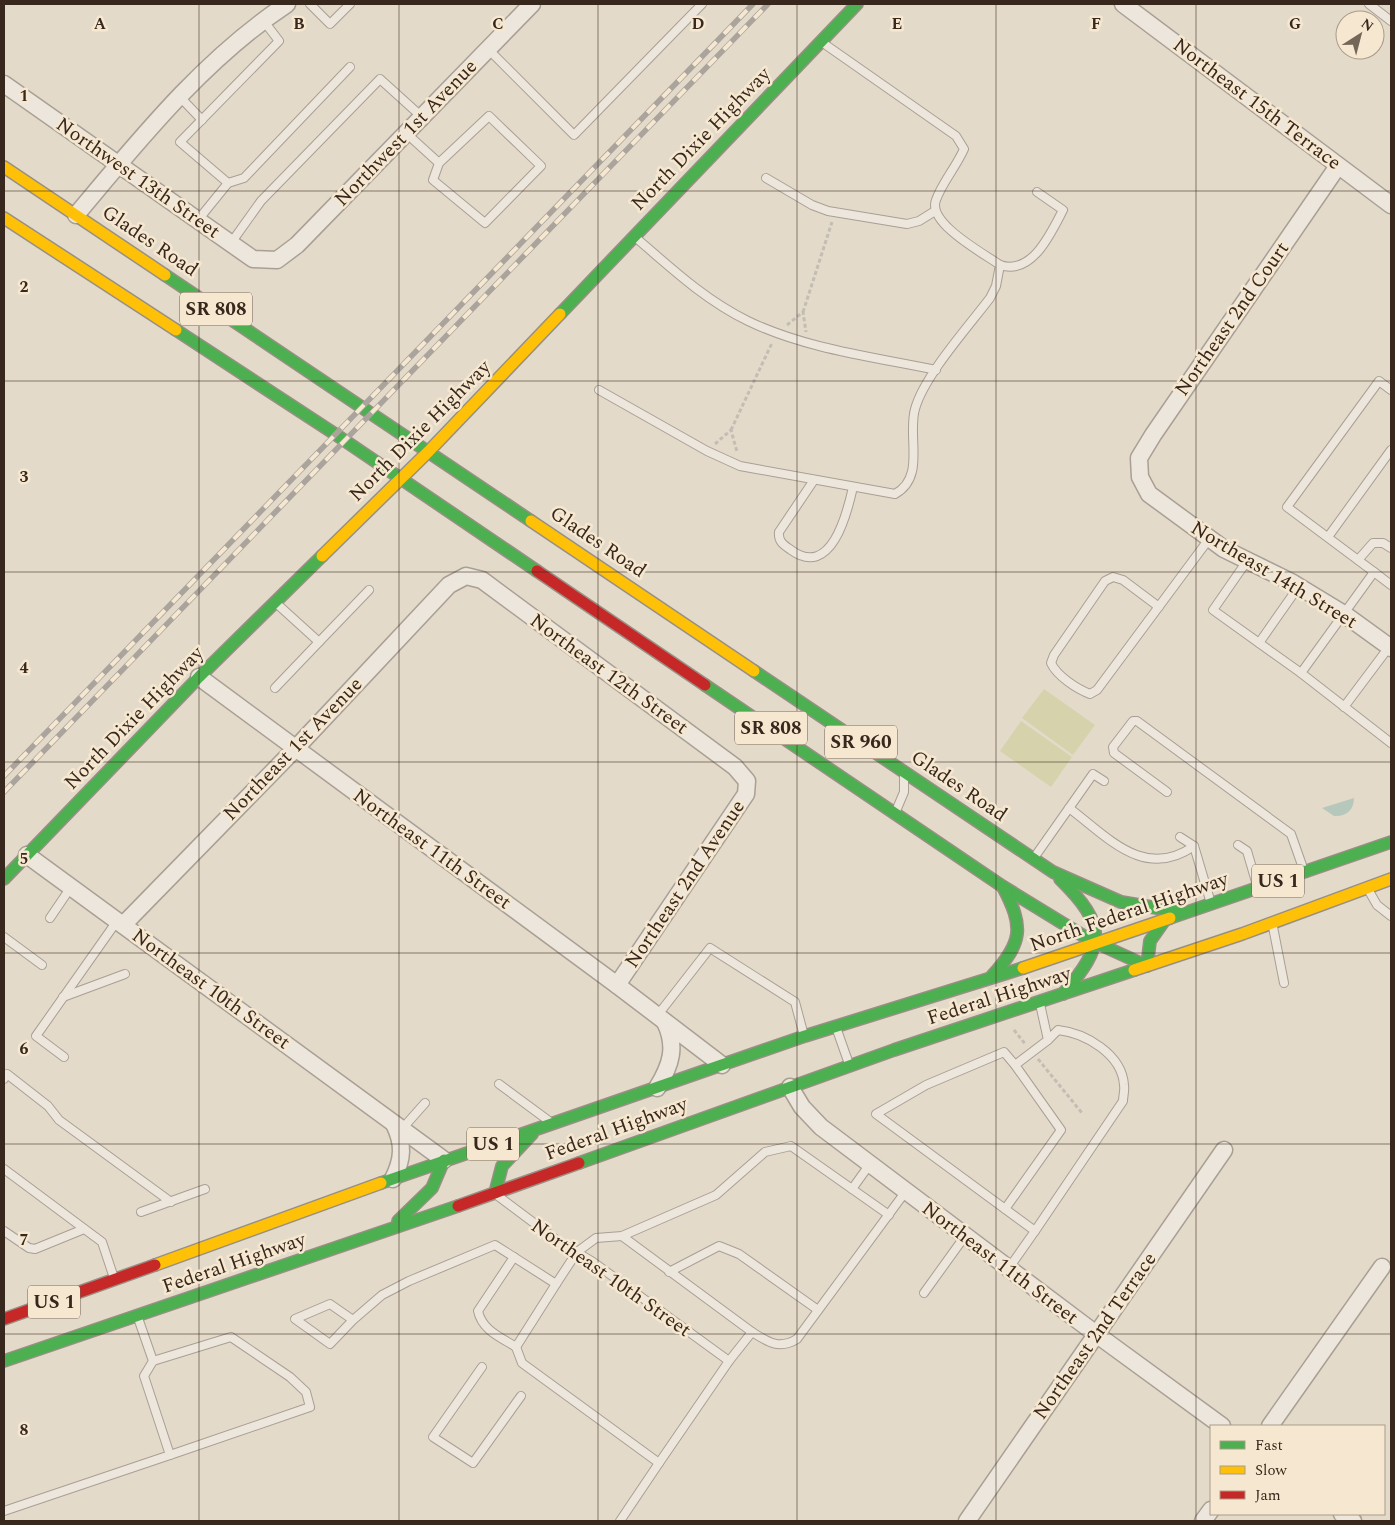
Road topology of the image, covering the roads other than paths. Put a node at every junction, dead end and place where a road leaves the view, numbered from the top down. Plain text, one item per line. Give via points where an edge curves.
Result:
1 (287, 4) edge
2 (310, 4) edge
3 (350, 4) edge
4 (532, 4) edge
5 (702, 4) edge
6 (857, 4) edge
7 (1123, 4) edge
8 (1369, 4) edge
9 (263, 20) junction
10 (1391, 22) edge
11 (821, 41) junction
12 (488, 49) junction
13 (350, 67) dead end
14 (4, 84) edge
15 (180, 97) junction
16 (422, 117) junction
17 (202, 120) junction
18 (406, 133) junction
19 (439, 163) junction
20 (119, 164) junction
21 (1338, 166) junction
22 (4, 167) edge
23 (766, 178) dead end
24 (228, 183) junction
25 (1037, 192) dead end
26 (1391, 205) edge
27 (935, 211) junction
28 (76, 215) junction
29 (4, 218) edge
30 (198, 220) junction
31 (634, 236) junction
32 (231, 243) junction
33 (276, 260) joint
34 (1000, 265) junction
35 (936, 370) junction
36 (599, 390) dead end
37 (1391, 390) edge
38 (1391, 450) edge
39 (429, 451) junction
40 (1140, 477) joint
41 (400, 479) junction
42 (814, 480) junction
43 (853, 487) junction
44 (1328, 537) junction
45 (1209, 539) junction
46 (1391, 548) edge
47 (1358, 560) junction
48 (1247, 561) junction
49 (1374, 572) junction
50 (466, 576) joint
51 (1391, 585) edge
52 (1299, 586) junction
53 (368, 590) dead end
54 (275, 602) junction
55 (1159, 606) junction
56 (669, 612) joint
57 (1344, 614) junction
58 (319, 642) junction
59 (1259, 643) junction
60 (1390, 648) edge
61 (1301, 673) junction
62 (199, 677) junction
63 (275, 688) dead end
64 (1344, 707) junction
65 (1391, 744) edge
66 (296, 748) junction
67 (903, 771) junction
68 (747, 781) joint
69 (1104, 781) dead end
70 (1167, 792) dead end
71 (1068, 808) junction
72 (895, 813) junction
73 (1180, 837) dead end
74 (1391, 842) edge
75 (1238, 845) dead end
76 (1194, 846) junction
77 (27, 855) junction
78 (1034, 859) junction
79 (1053, 872) junction
80 (1304, 872) junction
81 (4, 879) edge
82 (1391, 879) edge
83 (1002, 886) junction
84 (71, 888) junction
85 (1258, 888) junction
86 (1367, 888) junction
87 (1212, 904) junction
88 (1187, 913) junction
89 (1391, 916) edge
90 (50, 918) dead end
91 (1164, 921) junction
92 (120, 923) junction
93 (1272, 923) junction
94 (4, 937) edge
95 (1096, 944) junction
96 (42, 965) dead end
97 (1147, 966) junction
98 (125, 974) dead end
99 (992, 976) junction
100 (1284, 983) dead end
101 (618, 985) junction
102 (1063, 994) junction
103 (63, 998) junction
104 (1039, 1002) junction
105 (661, 1019) junction
106 (836, 1026) junction
107 (805, 1036) junction
108 (1048, 1040) junction
109 (64, 1057) dead end
110 (1015, 1064) junction
111 (722, 1065) junction
112 (850, 1066) junction
113 (4, 1079) edge
114 (498, 1084) dead end
115 (790, 1087) junction
116 (657, 1088) junction
117 (425, 1103) dead end
118 (553, 1123) junction
119 (398, 1127) junction
120 (539, 1128) junction
121 (1224, 1150) dead end
122 (444, 1160) junction
123 (870, 1164) junction
124 (4, 1169) edge
125 (393, 1178) junction
126 (205, 1189) dead end
127 (852, 1189) junction
128 (906, 1191) junction
129 (495, 1193) junction
130 (171, 1202) junction
131 (1005, 1209) junction
132 (141, 1212) dead end
133 (889, 1215) junction
134 (84, 1229) junction
135 (389, 1230) junction
136 (4, 1231) edge
137 (1035, 1231) junction
138 (622, 1236) junction
139 (965, 1236) junction
140 (577, 1252) junction
141 (514, 1257) junction
142 (1382, 1267) dead end
143 (1009, 1269) junction
144 (669, 1272) junction
145 (115, 1281) junction
146 (556, 1284) junction
147 (924, 1293) dead end
148 (818, 1310) junction
149 (138, 1316) junction
150 (4, 1319) edge
151 (353, 1320) junction
152 (752, 1332) junction
153 (1096, 1334) junction
154 (516, 1347) junction
155 (154, 1361) junction
156 (729, 1361) junction
157 (4, 1362) edge
158 (482, 1367) dead end
159 (521, 1396) dead end
160 (1221, 1425) edge
161 (1271, 1425) edge
162 (170, 1455) junction
163 (659, 1464) junction
164 (4, 1511) edge
165 (620, 1521) edge
166 (966, 1521) edge

1 - 9 street
2 - 3 lane via 330,24
4 - 12 street, Northwest 1st Avenue
5 - 12 lane via 574,135
6 - 11 main road, North Dixie Highway
7 - 21 street, Northeast 15th Terrace
8 - 10 lane
9 - 15 street via 229,46
9 - 17 lane via 279,41
11 - 27 lane via 956,136 964,149 935,201
11 - 31 main road, North Dixie Highway
12 - 16 street, Northwest 1st Avenue
13 - 24 lane via 244,178
14 - 20 street, Northwest 13th Street
15 - 17 lane
15 - 20 street
16 - 18 street, Northwest 1st Avenue
16 - 32 lane via 380,79 261,201
17 - 24 lane via 180,142
18 - 19 lane
18 - 33 street, Northwest 1st Avenue via 297,245
19 - 19 lane via 433,180 485,223 541,166 489,116
20 - 28 street
20 - 30 street, Northwest 13th Street
21 - 26 street, Northeast 15th Terrace
21 - 40 street, Northeast 2nd Court via 1153,435 1139,458
22 - 28 main road, Glades Road / SR 808
23 - 27 lane via 812,205 835,212 907,224 920,221
24 - 30 lane
25 - 34 lane via 1063,210 1048,239 1036,253 1020,265 1009,268
27 - 34 lane via 941,223
28 - 39 main road, Glades Road / SR 808
29 - 41 main road, SR 808
30 - 32 street, Northwest 13th Street
31 - 35 lane via 701,293 748,321 808,343
31 - 39 main road, North Dixie Highway
32 - 33 street, Northwest 13th Street via 253,259
34 - 35 lane via 990,298
35 - 43 lane via 914,411 913,470 903,490 895,494
36 - 42 lane via 740,466
37 - 44 lane via 1379,380 1288,507
38 - 44 lane
39 - 41 main road, North Dixie Highway
39 - 56 main road, Glades Road / SR 808
40 - 45 street, Northeast 14th Street via 1150,494
41 - 54 main road, North Dixie Highway
41 - 72 main road, SR 808
42 - 43 lane
42 - 43 lane via 778,532 782,544 802,558 821,554 830,546 846,516
44 - 47 lane
45 - 48 street, Northeast 14th Street
45 - 55 lane
46 - 47 lane via 1383,543 1373,543
47 - 49 lane
48 - 52 street, Northeast 14th Street
48 - 59 lane via 1213,610
49 - 51 lane
49 - 57 lane
50 - 66 street, Northeast 1st Avenue via 449,585
50 - 68 street, Northeast 12th Street via 482,580 735,767
52 - 57 street, Northeast 14th Street
52 - 59 lane
53 - 58 lane
54 - 58 lane
54 - 62 main road, North Dixie Highway
55 - 55 lane via 1123,580 1113,578 1106,581 1054,655 1051,663 1054,670 1083,691 1090,694 1097,690
56 - 67 main road, Glades Road / SR 960
57 - 60 street, Northeast 14th Street
57 - 61 lane
58 - 63 lane
59 - 61 lane
60 - 64 lane
61 - 64 lane
62 - 66 street, Northeast 11th Street
62 - 77 main road, North Dixie Highway
64 - 65 lane
66 - 92 street, Northeast 1st Avenue
66 - 101 street, Northeast 11th Street
67 - 72 lane via 904,792
67 - 78 main road, Glades Road / SR 960
68 - 101 street, Northeast 2nd Avenue via 746,794
69 - 71 lane via 1092,774
70 - 80 lane via 1114,753 1114,747 1132,721 1137,721 1290,834
71 - 76 lane via 1131,854 1144,859 1171,859
71 - 78 lane
72 - 83 main road, SR 808
73 - 76 lane
74 - 80 main road, North Federal Highway / US 1
75 - 85 lane via 1247,851
76 - 87 lane
77 - 81 main road, North Dixie Highway
77 - 84 street, Northeast 10th Street
78 - 79 main road, Glades Road / SR 960
79 - 88 main road, Glades Road / SR 960 via 1122,902
79 - 95 main road via 1075,893 1087,912
80 - 85 main road, North Federal Highway / US 1
82 - 86 main road, US 1
83 - 95 main road, SR 808
83 - 99 main road via 1016,910 1019,932 1010,958
84 - 90 lane
84 - 92 street, Northeast 10th Street
85 - 87 main road, North Federal Highway / US 1
86 - 89 lane via 1377,905
86 - 93 main road, US 1
87 - 88 main road, North Federal Highway / US 1
88 - 91 main road, North Federal Highway / US 1
91 - 95 main road, North Federal Highway / US 1
91 - 97 main road via 1148,941
92 - 103 lane
92 - 119 street, Northeast 10th Street
93 - 97 main road, Federal Highway / US 1
93 - 100 lane
94 - 96 lane
95 - 97 main road, SR 808
95 - 99 main road, North Federal Highway / US 1
95 - 102 main road via 1088,964
97 - 102 main road, Federal Highway / US 1
98 - 103 lane
99 - 106 main road, Federal Highway / US 1
101 - 105 street, Northeast 11th Street
102 - 104 main road, Federal Highway / US 1
103 - 109 lane via 36,1036
104 - 108 lane
104 - 112 main road, Federal Highway / US 1
105 - 107 lane via 710,948 795,1002
105 - 111 street, Northeast 11th Street
105 - 116 street via 671,1035 673,1047 666,1074
106 - 107 main road, Federal Highway / US 1
106 - 112 lane
107 - 111 main road, Federal Highway / US 1
108 - 110 lane
108 - 137 lane via 1058,1030 1073,1032 1096,1044 1117,1064 1124,1084 1122,1101
110 - 131 lane via 1061,1130
110 - 131 lane via 1004,1052 926,1085 876,1114
111 - 116 main road, Federal Highway / US 1
112 - 115 main road, Federal Highway / US 1
113 - 130 lane via 7,1074 48,1106 59,1120
114 - 118 lane
115 - 123 street, Northeast 11th Street via 802,1107 821,1127
115 - 129 main road, Federal Highway / US 1
116 - 118 main road, Federal Highway / US 1
117 - 119 lane
118 - 120 main road, Federal Highway / US 1
119 - 122 street, Northeast 10th Street
119 - 125 street via 402,1151
120 - 122 main road, Federal Highway / US 1
120 - 129 main road via 502,1163
121 - 153 street, Northeast 2nd Terrace
122 - 125 main road, Federal Highway / US 1
122 - 135 main road via 438,1180 427,1195
123 - 127 lane
123 - 128 street, Northeast 11th Street
124 - 134 lane
125 - 145 main road, Federal Highway / US 1
126 - 130 lane
127 - 133 lane
127 - 138 lane via 791,1146 765,1152 716,1195
128 - 133 lane
128 - 139 street, Northeast 11th Street
129 - 135 main road, Federal Highway / US 1
129 - 140 lane, Northeast 10th Street
130 - 132 lane
131 - 137 lane
133 - 148 lane
134 - 136 lane via 35,1249 28,1248
134 - 145 lane via 102,1242
135 - 149 main road, Federal Highway / US 1
137 - 143 lane
138 - 140 lane via 596,1238
138 - 144 lane
139 - 143 street, Northeast 11th Street
139 - 147 lane
140 - 146 lane
140 - 156 lane, Northeast 10th Street
141 - 146 lane
141 - 151 lane via 495,1245 382,1295
141 - 154 lane via 478,1310 480,1320 489,1331
142 - 161 street
143 - 153 street, Northeast 11th Street
144 - 148 lane via 719,1246 739,1254
144 - 152 lane
145 - 150 main road, Federal Highway / US 1
146 - 154 lane
148 - 152 lane via 797,1339 787,1345 770,1343
149 - 155 lane
149 - 157 main road, Federal Highway / US 1
151 - 151 lane via 330,1304 294,1319 330,1344
152 - 156 lane
153 - 160 street, Northeast 11th Street
153 - 166 street, Northeast 2nd Terrace
154 - 163 lane via 522,1363
155 - 162 lane via 144,1376
155 - 162 lane via 231,1337 290,1377 306,1392 310,1407
156 - 163 lane
158 - 159 lane via 433,1437 473,1463
162 - 164 lane
163 - 165 lane

